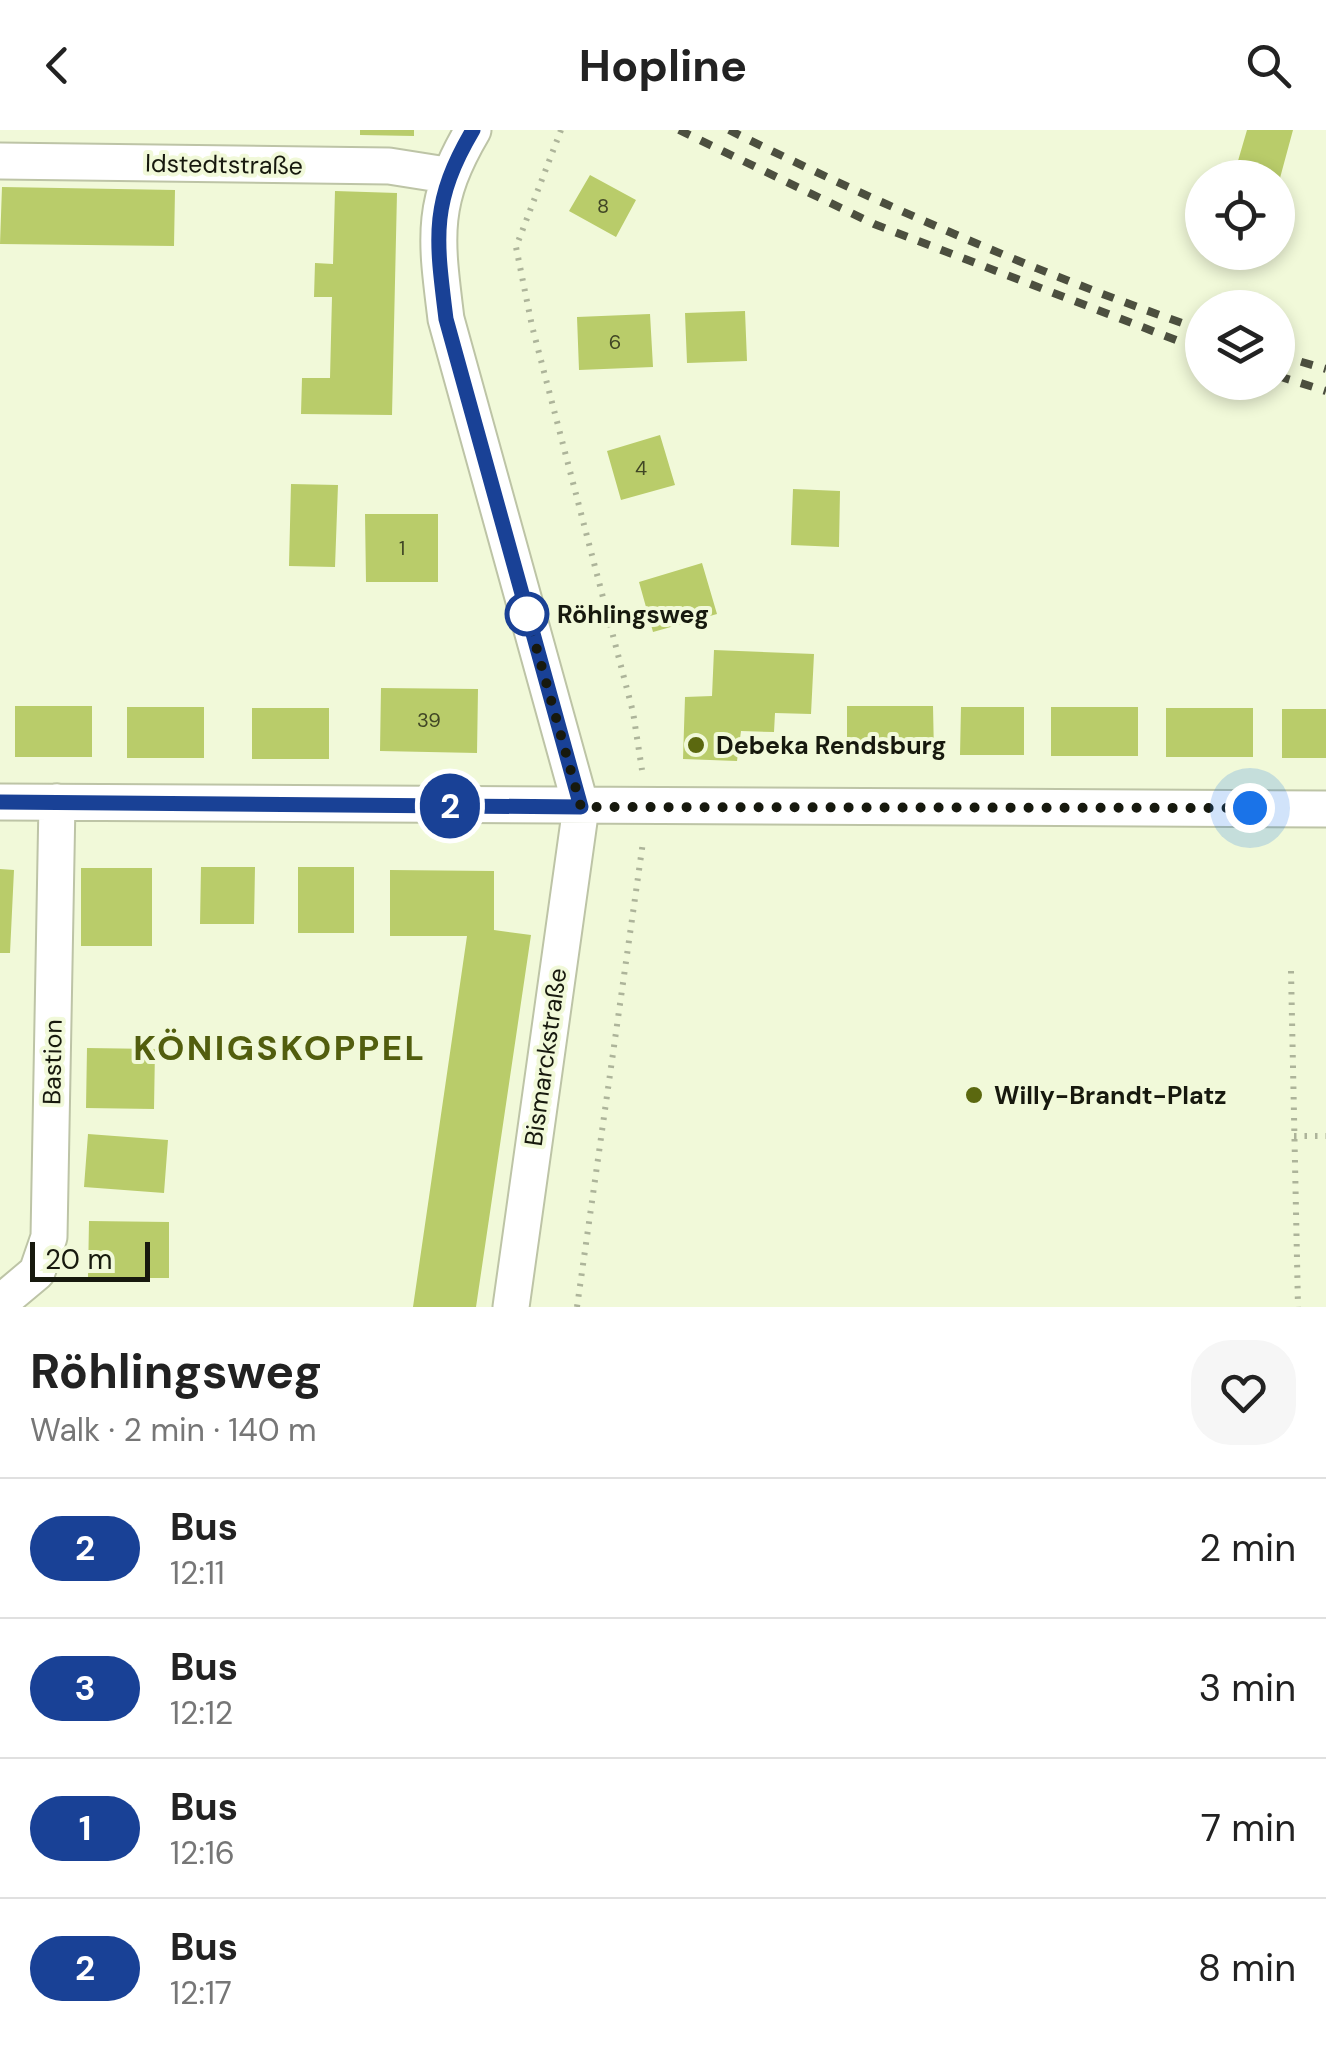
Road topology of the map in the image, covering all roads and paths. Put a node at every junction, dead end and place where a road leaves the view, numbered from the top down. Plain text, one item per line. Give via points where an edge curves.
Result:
1 (473, 130) edge
2 (560, 130) edge
3 (0, 161) edge
4 (446, 175) junction
5 (0, 802) edge
6 (56, 802) junction
7 (581, 807) junction
8 (648, 808) junction
9 (1326, 809) edge
10 (1291, 971) dead end
11 (1294, 1136) junction
12 (1326, 1136) edge
13 (0, 1303) edge
14 (511, 1307) edge
15 (577, 1307) edge
16 (1298, 1307) edge

1 - 4 street
2 - 8 path via 516,246 633,712
3 - 4 street, Idstedtstraße via 389,166
4 - 7 street via 437,243 446,319
5 - 6 street
6 - 7 street
6 - 13 street, Bastion via 48,1237 37,1272
7 - 8 street
7 - 14 street, Bismarckstraße
8 - 9 street
8 - 15 path
10 - 11 path
11 - 12 path
11 - 16 path

